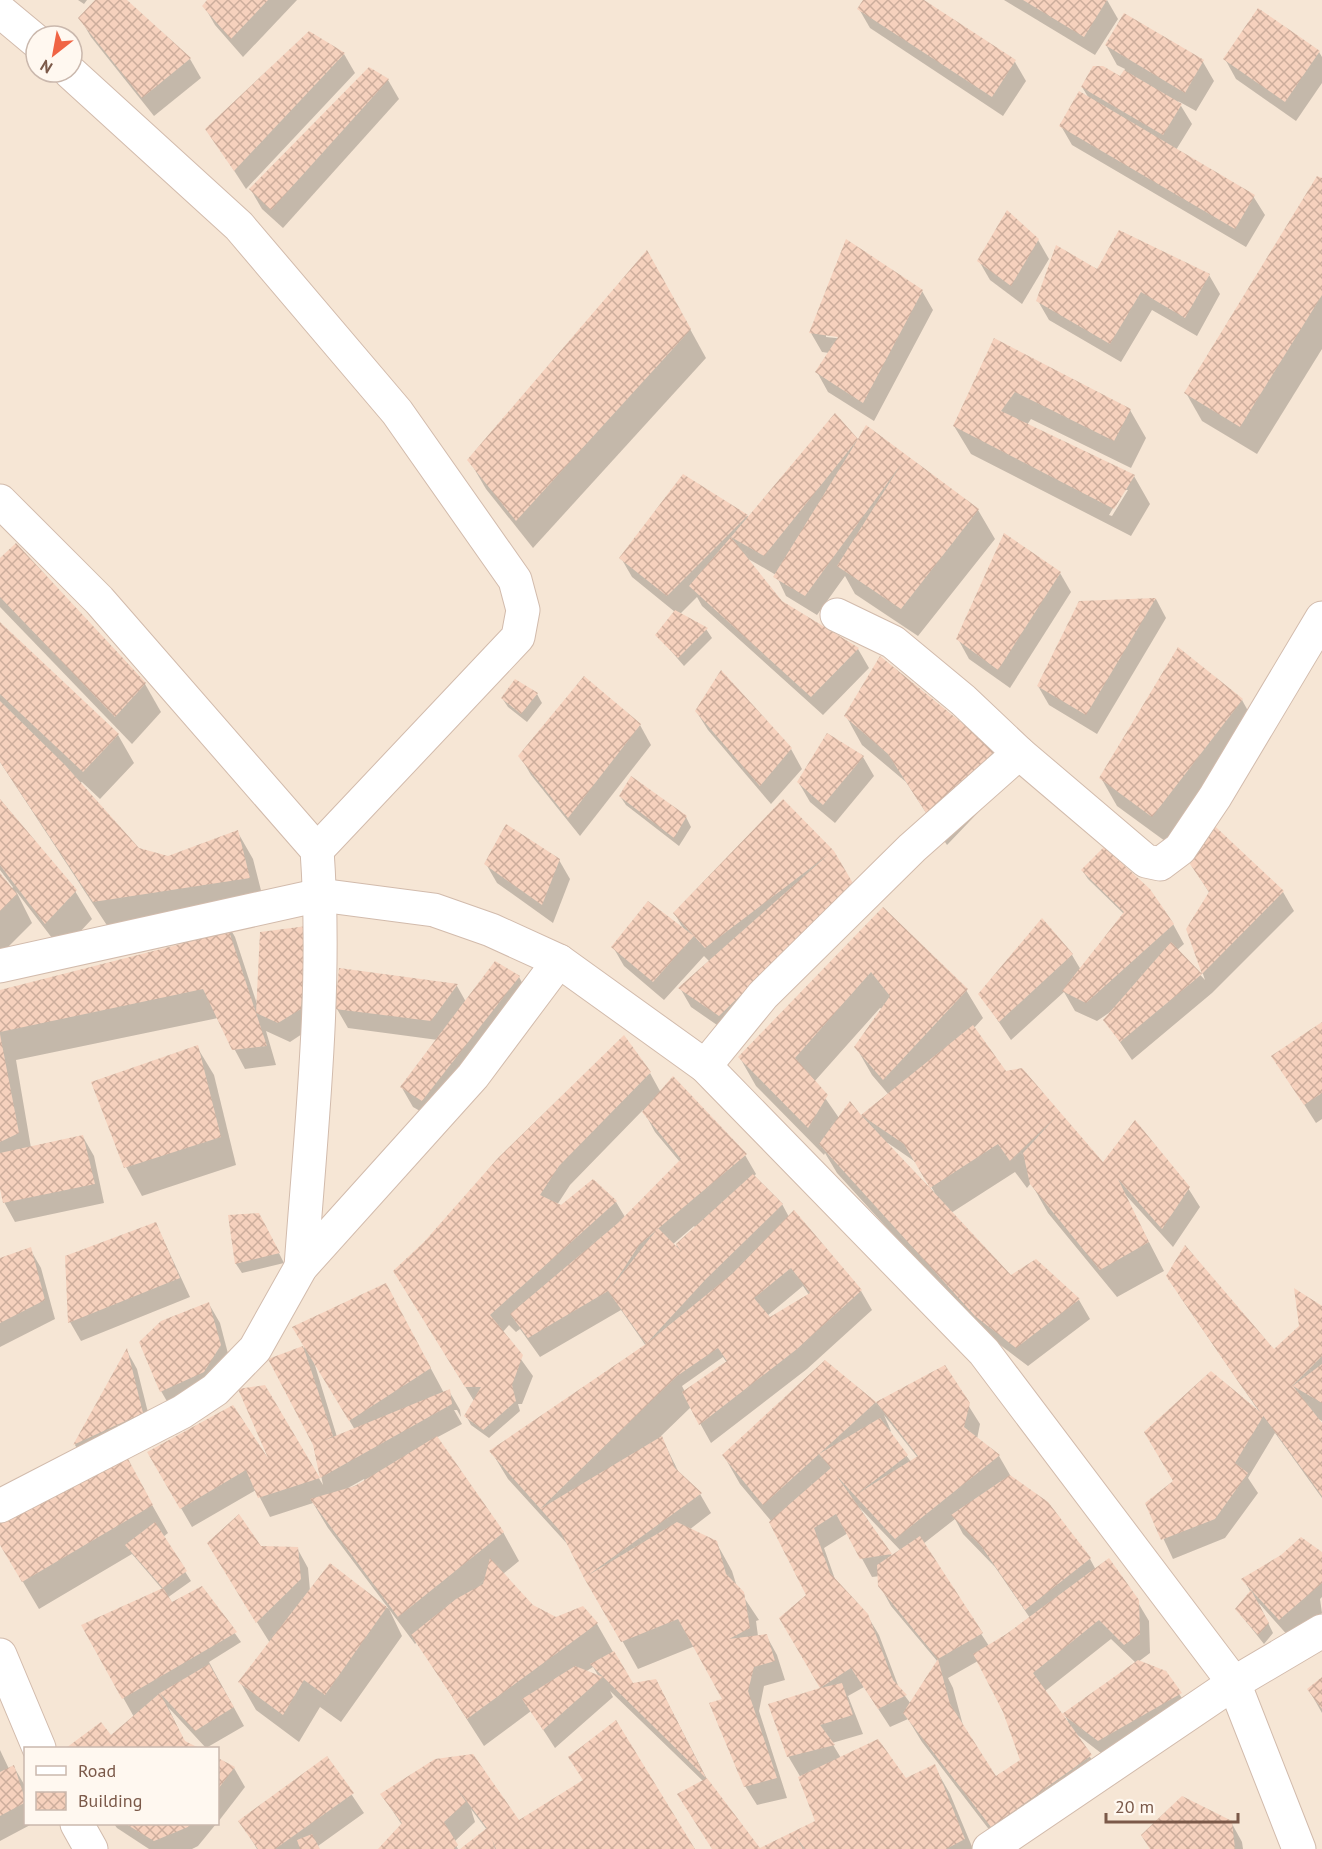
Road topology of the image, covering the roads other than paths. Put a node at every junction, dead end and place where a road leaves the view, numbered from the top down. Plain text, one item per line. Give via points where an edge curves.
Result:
1 (0, 11) edge
2 (24, 31) edge
3 (83, 84) edge
4 (0, 501) edge
5 (837, 615) dead end
6 (1322, 618) edge
7 (1019, 753) junction
8 (317, 850) junction
9 (320, 895) junction
10 (559, 961) junction
11 (0, 966) edge
12 (705, 1066) junction
13 (301, 1267) junction
14 (0, 1506) edge
15 (1322, 1631) edge
16 (0, 1655) edge
17 (1234, 1683) junction
18 (38, 1747) edge
19 (78, 1825) edge
20 (91, 1849) edge
21 (989, 1849) edge
22 (1299, 1849) edge

1 - 2 street
3 - 8 street via 239,226 397,412 515,580 523,610 518,637
4 - 8 street via 99,600
5 - 7 street via 893,642
6 - 7 street via 1215,797 1180,849 1160,864 1146,861
7 - 12 street via 912,848 763,995
8 - 9 street
9 - 10 street via 434,910
9 - 11 street
9 - 13 street via 317,1047
10 - 12 street
10 - 13 street via 474,1076
12 - 17 street via 984,1352
13 - 14 street via 255,1349 215,1390 182,1412
15 - 17 street
16 - 18 street
17 - 21 street
17 - 22 street
19 - 20 street

